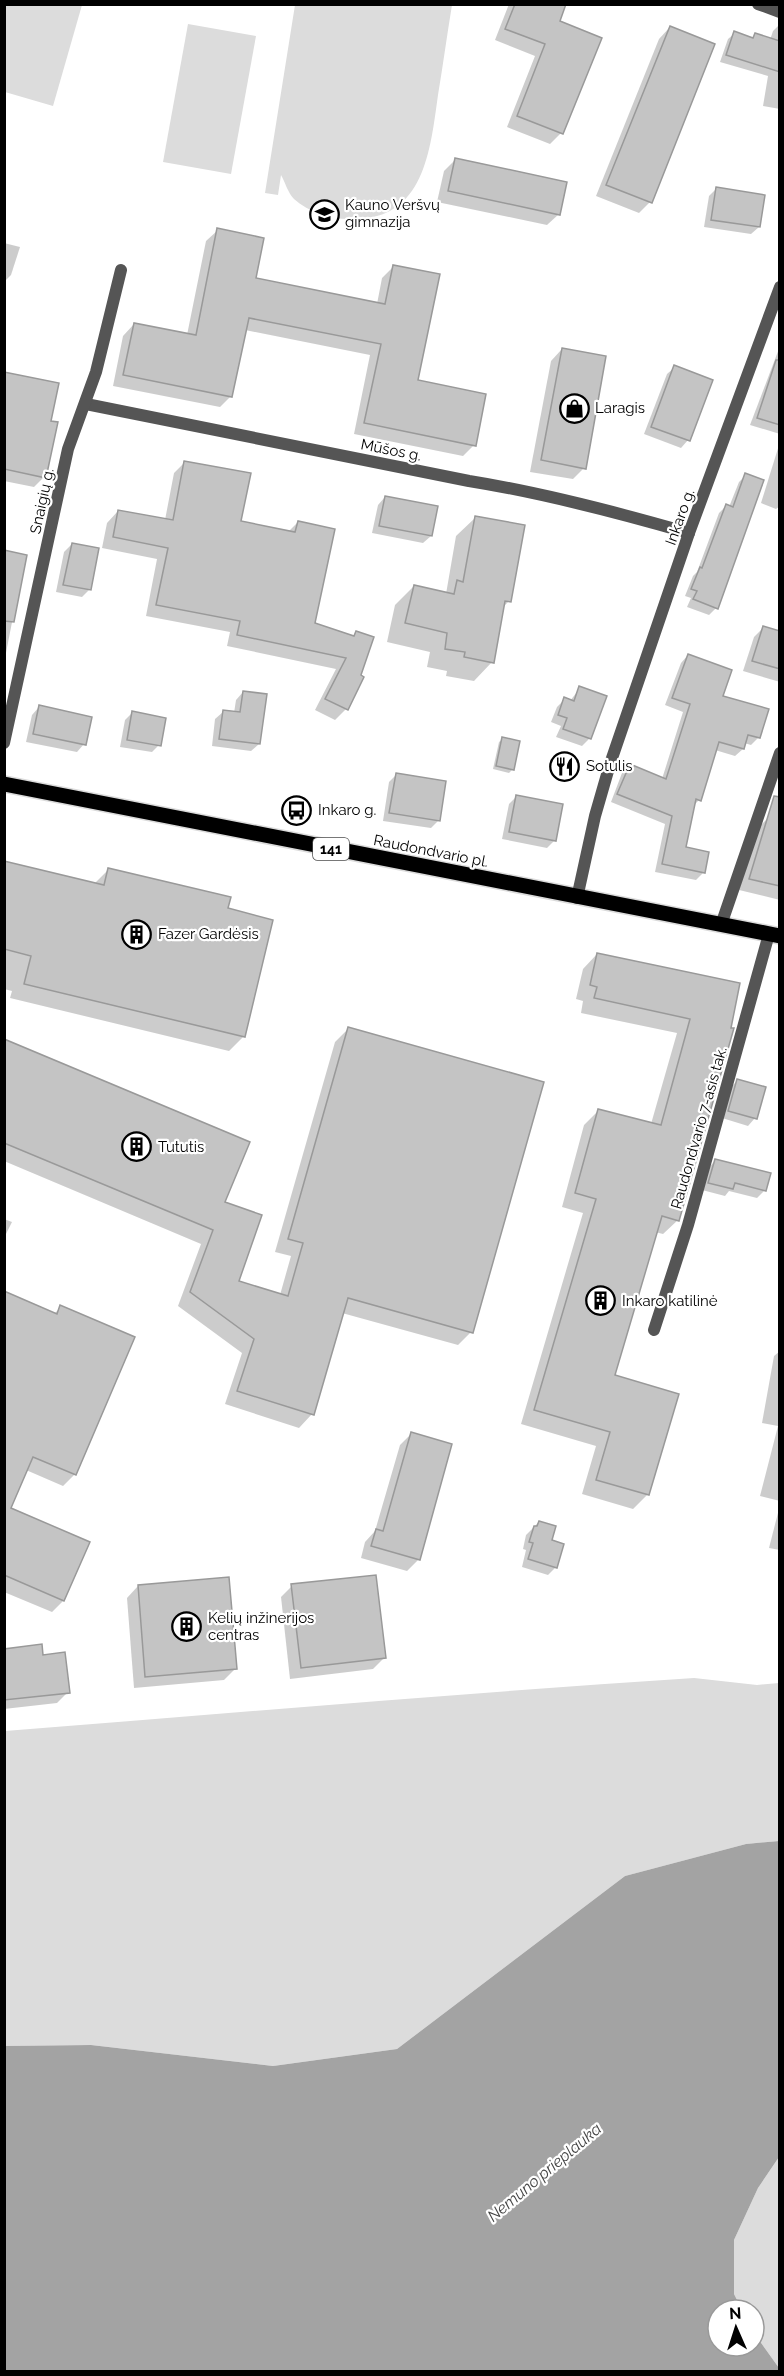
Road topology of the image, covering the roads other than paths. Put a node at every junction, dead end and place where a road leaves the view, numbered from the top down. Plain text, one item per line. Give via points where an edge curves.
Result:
1 (758, 4) edge
2 (780, 12) edge
3 (121, 270) dead end
4 (780, 287) edge
5 (86, 404) junction
6 (689, 533) junction
7 (4, 743) edge
8 (780, 753) edge
9 (4, 784) edge
10 (577, 898) junction
11 (722, 925) junction
12 (774, 935) edge
13 (654, 1330) dead end

1 - 2 street
3 - 5 street, Snaigių g.
4 - 6 street, Inkaro g.
5 - 6 street, Mūšos g. via 521,489
5 - 7 street, Snaigių g. via 68,449
6 - 10 street, Inkaro g. via 610,764
8 - 11 street
9 - 10 main road, Raudondvario pl. / 141
10 - 11 main road, Raudondvario pl. / 141
11 - 12 main road, Raudondvario pl. / 141
12 - 13 street, Raudondvario 7-asis tak.

